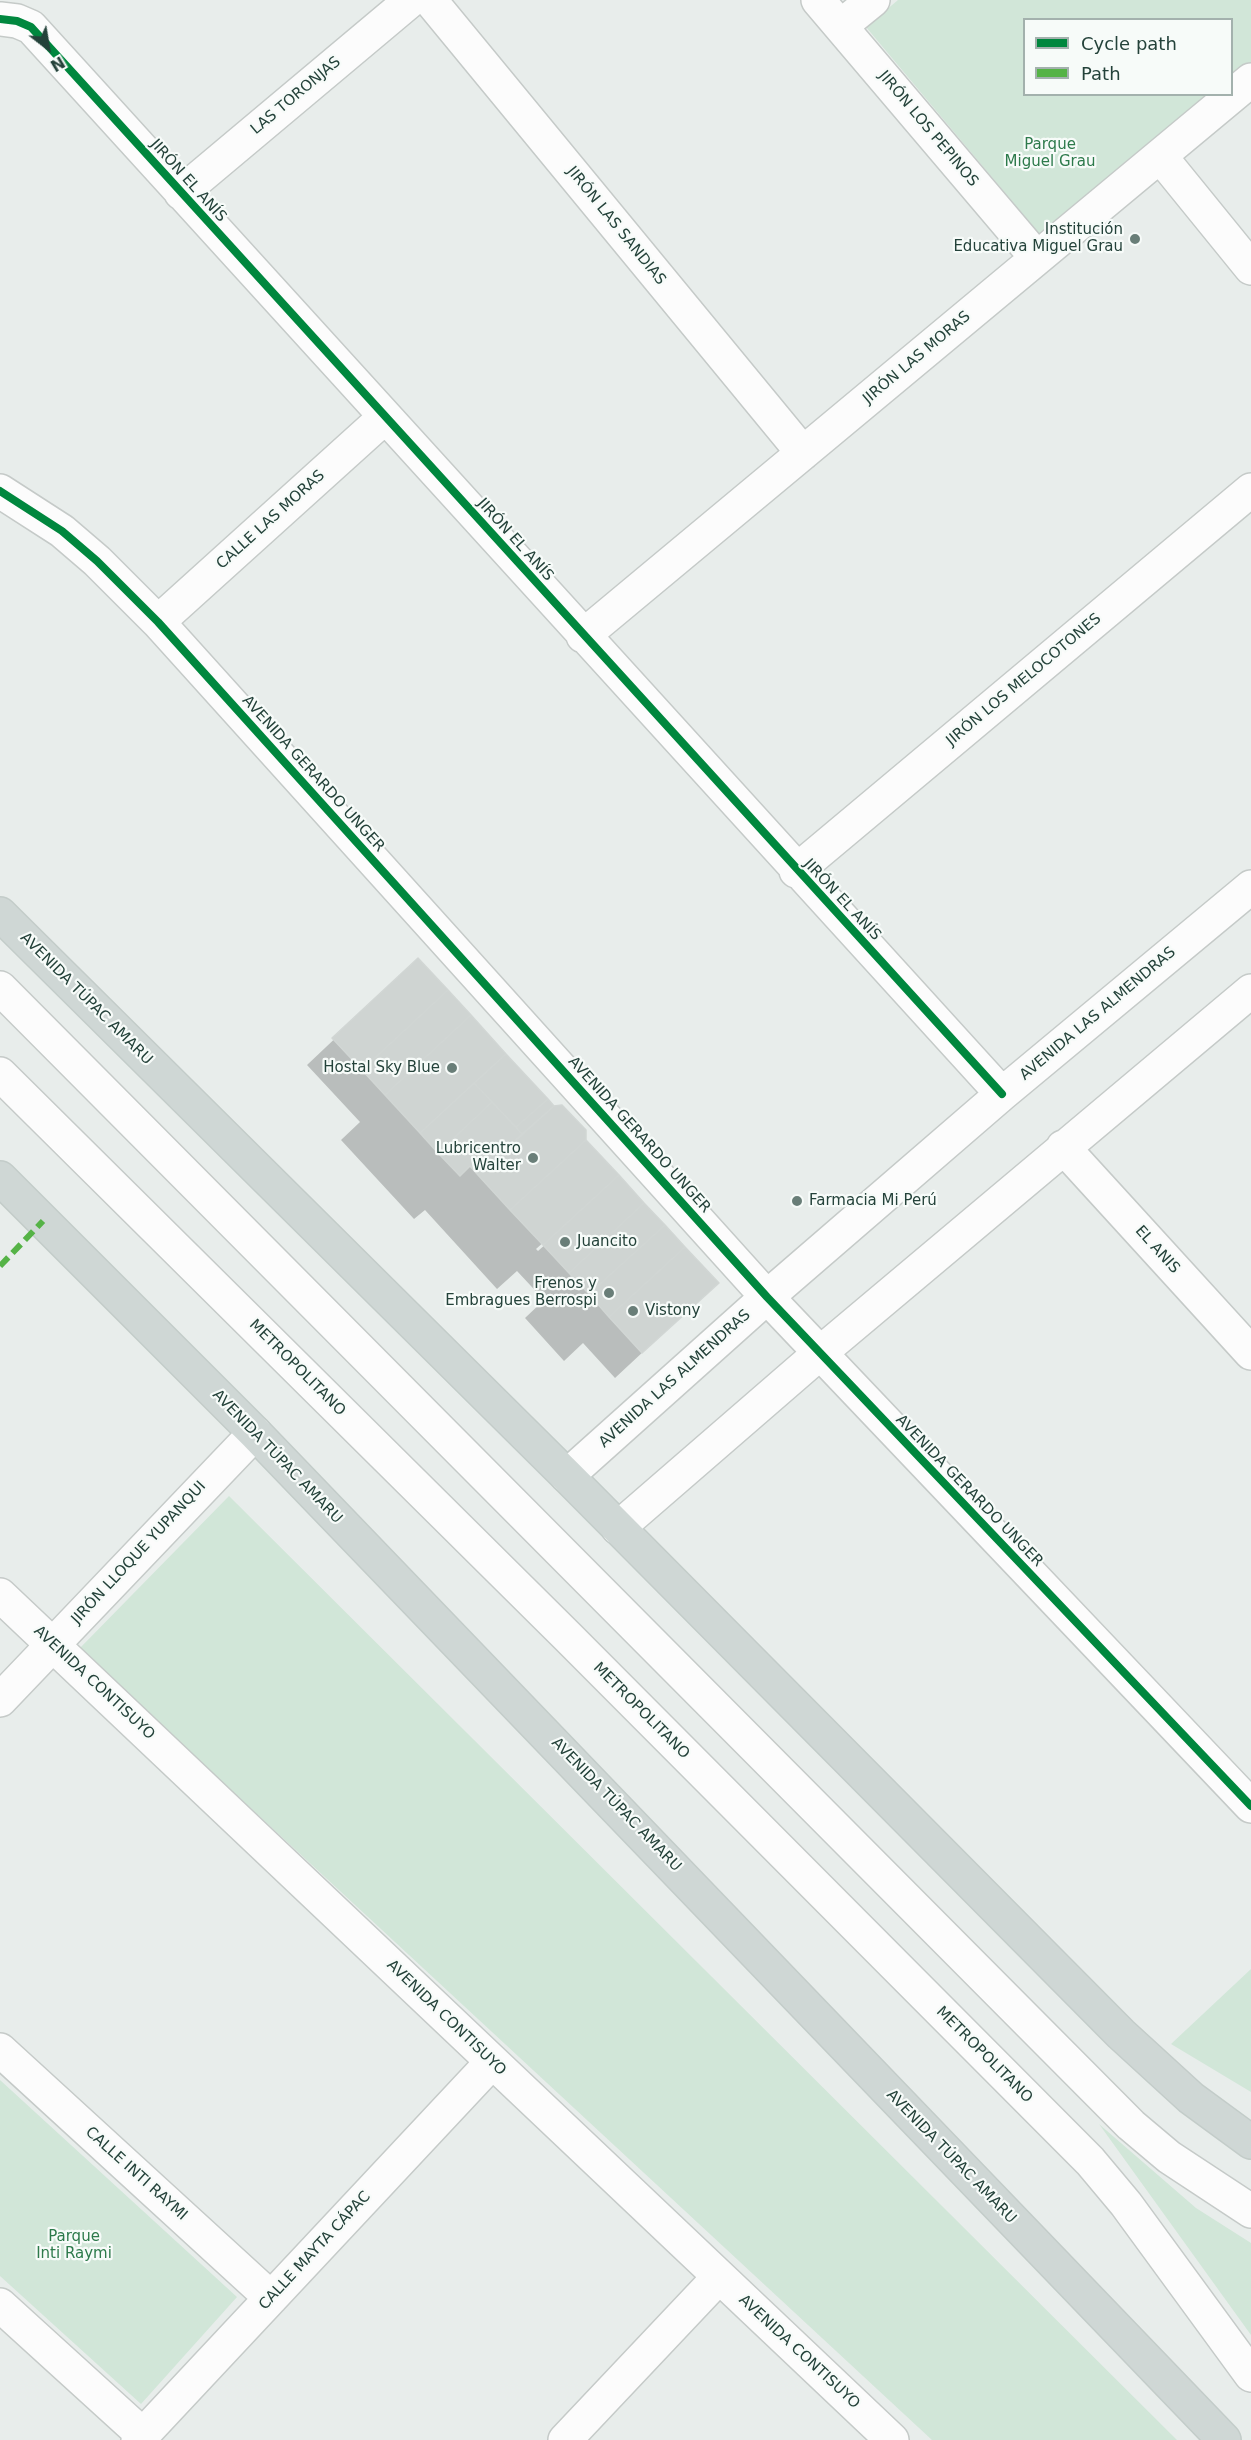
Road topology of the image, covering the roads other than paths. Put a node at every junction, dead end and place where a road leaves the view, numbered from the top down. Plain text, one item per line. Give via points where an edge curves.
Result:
1 (411, 0) edge
2 (430, 0) edge
3 (818, 0) edge
4 (873, 0) edge
5 (0, 19) edge
6 (841, 26) junction
7 (1251, 80) edge
8 (1233, 95) edge
9 (1232, 96) edge
10 (1160, 156) junction
11 (181, 193) junction
12 (1037, 258) junction
13 (1251, 268) edge
14 (385, 417) junction
15 (802, 453) junction
16 (1251, 490) edge
17 (0, 491) edge
18 (158, 622) junction
19 (583, 636) junction
20 (796, 871) junction
21 (1251, 887) edge
22 (0, 914) edge
23 (0, 988) edge
24 (1251, 991) edge
25 (0, 1074) edge
26 (1002, 1094) junction
27 (1063, 1147) junction
28 (0, 1178) edge
29 (767, 1297) junction
30 (820, 1353) junction
31 (1251, 1353) edge
32 (255, 1433) junction
33 (567, 1476) junction
34 (618, 1528) junction
35 (0, 1595) edge
36 (54, 1644) junction
37 (0, 1701) edge
38 (1251, 1806) edge
39 (0, 2049) edge
40 (492, 2062) junction
41 (1251, 2142) edge
42 (1251, 2211) edge
43 (719, 2277) junction
44 (271, 2298) junction
45 (0, 2305) edge
46 (1251, 2375) edge
47 (140, 2438) edge
48 (565, 2440) edge
49 (892, 2440) edge
50 (1224, 2440) edge

1 - 11 street, LAS TORONJAS
2 - 15 street, JIRÓN LAS SANDIAS
3 - 6 street, JIRÓN LOS PEPINOS
4 - 6 street
5 - 11 street, JIRÓN EL ANÍS via 31,27
6 - 12 street, JIRÓN LOS PEPINOS
7 - 8 street, JIRÓN LAS MORAS
9 - 10 street, JIRÓN LAS MORAS
10 - 12 street, JIRÓN LAS MORAS
10 - 13 street
11 - 14 street, JIRÓN EL ANÍS
12 - 15 street, JIRÓN LAS MORAS
14 - 18 street, CALLE LAS MORAS
14 - 19 street, JIRÓN EL ANÍS
15 - 19 street, JIRÓN LAS MORAS
16 - 20 street, JIRÓN LOS MELOCOTONES
17 - 18 street, AVENIDA GERARDO UNGER via 62,531
18 - 29 street, AVENIDA GERARDO UNGER
19 - 20 street, JIRÓN EL ANÍS
20 - 26 street, JIRÓN EL ANÍS
21 - 26 street, AVENIDA LAS ALMENDRAS
22 - 33 main road, AVENIDA TÚPAC AMARU
23 - 42 street via 1131,2125 1169,2157
24 - 27 street
25 - 46 street, METROPOLITANO via 1090,2161
26 - 29 street, AVENIDA LAS ALMENDRAS
27 - 30 street
27 - 31 street, EL ANIS
28 - 32 main road, AVENIDA TÚPAC AMARU
29 - 30 street, AVENIDA GERARDO UNGER
29 - 33 street, AVENIDA LAS ALMENDRAS
30 - 34 street
30 - 38 street, AVENIDA GERARDO UNGER
32 - 36 street, JIRÓN LLOQUE YUPANQUI
32 - 50 main road, AVENIDA TÚPAC AMARU
33 - 34 main road, AVENIDA TÚPAC AMARU
34 - 41 main road, AVENIDA TÚPAC AMARU via 1121,2034 1191,2098
35 - 36 street, AVENIDA CONTISUYO
36 - 37 street, JIRÓN LLOQUE YUPANQUI
36 - 40 street, AVENIDA CONTISUYO
39 - 44 street, CALLE INTI RAYMI
40 - 43 street, AVENIDA CONTISUYO
40 - 44 street, CALLE MAYTA CÁPAC
43 - 48 street
43 - 49 street, AVENIDA CONTISUYO
44 - 47 street, CALLE MAYTA CÁPAC
45 - 47 street

